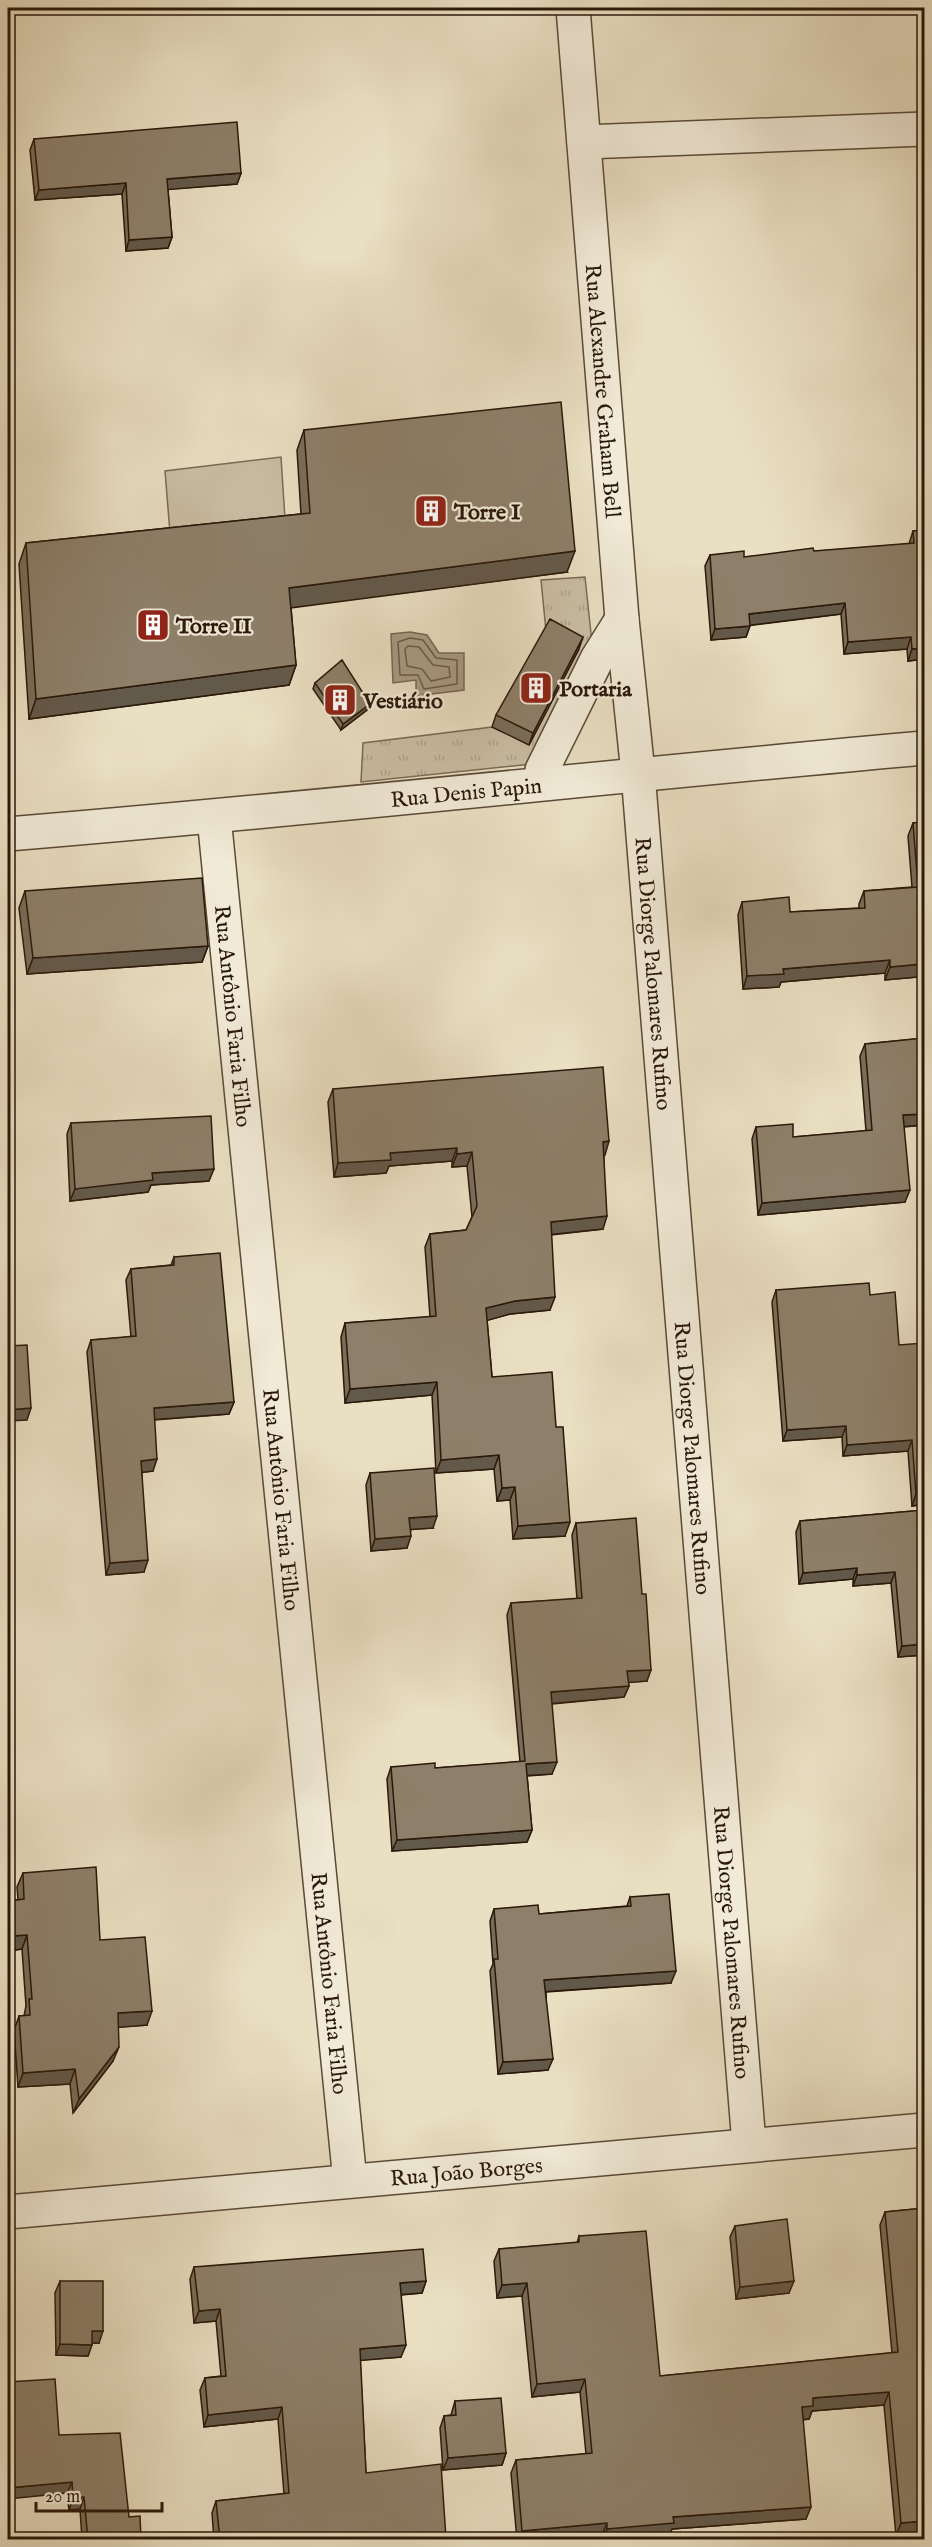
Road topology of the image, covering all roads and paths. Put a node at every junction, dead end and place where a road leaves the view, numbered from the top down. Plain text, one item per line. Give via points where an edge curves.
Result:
1 (573, 8) edge
2 (924, 129) edge
3 (584, 142) junction
4 (622, 619) junction
5 (924, 748) edge
6 (638, 773) junction
7 (542, 783) junction
8 (214, 817) junction
9 (8, 834) edge
10 (924, 2130) edge
11 (749, 2144) junction
12 (350, 2181) junction
13 (8, 2212) edge

1 - 3 street, Rua Alexandre Graham Bell
2 - 3 street
3 - 4 street, Rua Alexandre Graham Bell
4 - 6 street, Rua Alexandre Graham Bell
4 - 7 street via 597,658 542,770
5 - 6 street, Rua Denis Papin
6 - 7 street, Rua Denis Papin
6 - 11 street, Rua Diorge Palomares Rufino
7 - 8 street, Rua Denis Papin
8 - 9 street, Rua Denis Papin
8 - 12 street, Rua Antônio Faria Filho
10 - 11 street, Rua João Borges
11 - 12 street, Rua João Borges
12 - 13 street, Rua João Borges

